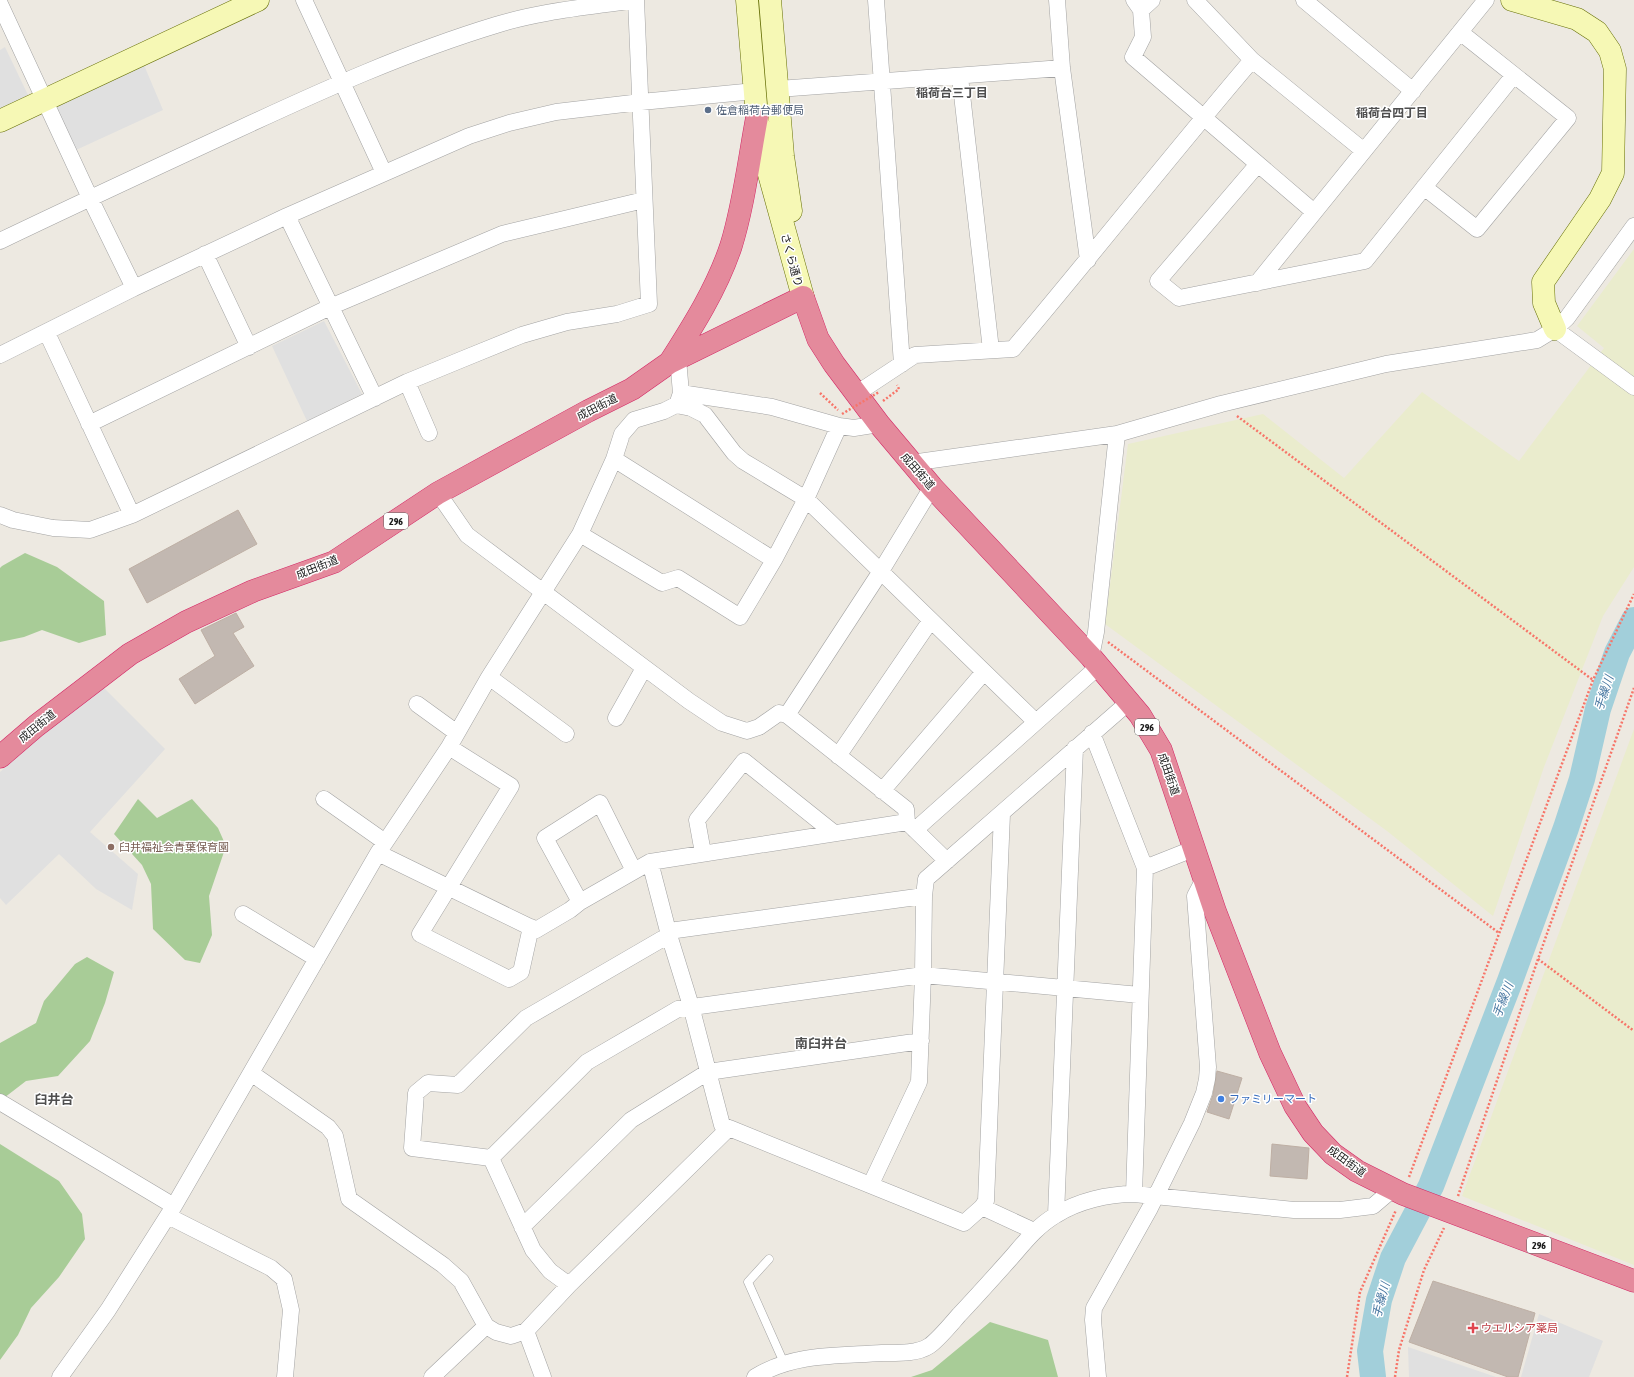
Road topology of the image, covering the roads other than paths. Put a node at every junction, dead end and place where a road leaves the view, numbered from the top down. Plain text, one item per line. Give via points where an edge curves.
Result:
1 (6, 0) edge
2 (258, 0) edge
3 (304, 0) edge
4 (636, 0) edge
5 (747, 0) edge
6 (770, 0) edge
7 (876, 0) edge
8 (1056, 0) edge
9 (1195, 0) edge
10 (1304, 0) edge
11 (1486, 0) edge
12 (1512, 0) edge
13 (0, 3) edge
14 (1142, 3) edge
15 (1460, 32) junction
16 (1252, 60) junction
17 (1062, 68) junction
18 (1514, 75) junction
19 (960, 76) junction
20 (882, 81) junction
21 (342, 82) junction
22 (778, 89) junction
23 (755, 91) junction
24 (1413, 91) junction
25 (46, 101) junction
26 (641, 102) junction
27 (757, 116) junction
28 (1203, 118) junction
29 (0, 121) edge
30 (1364, 151) junction
31 (1258, 164) junction
32 (384, 173) junction
33 (1424, 187) junction
34 (90, 198) junction
35 (644, 200) junction
36 (1314, 212) junction
37 (287, 216) junction
38 (1634, 226) edge
39 (0, 241) edge
40 (205, 254) junction
41 (1088, 260) junction
42 (1257, 283) junction
43 (134, 288) junction
44 (802, 297) junction
45 (330, 307) junction
46 (1555, 329) junction
47 (47, 333) junction
48 (249, 347) junction
49 (991, 350) junction
50 (0, 355) edge
51 (673, 361) junction
52 (902, 364) junction
53 (407, 382) junction
54 (1634, 387) edge
55 (856, 394) junction
56 (375, 398) junction
57 (679, 399) junction
58 (840, 420) junction
59 (89, 424) junction
60 (878, 424) junction
61 (429, 433) dead end
62 (1117, 434) junction
63 (614, 459) junction
64 (911, 462) junction
65 (932, 487) junction
66 (438, 493) junction
67 (806, 499) junction
68 (0, 515) edge
69 (132, 515) junction
70 (580, 534) junction
71 (774, 560) junction
72 (881, 571) junction
73 (544, 592) junction
74 (931, 620) junction
75 (1095, 662) junction
76 (644, 668) junction
77 (984, 672) junction
78 (489, 677) junction
79 (1130, 701) junction
80 (417, 704) dead end
81 (786, 716) junction
82 (616, 718) dead end
83 (1036, 722) junction
84 (457, 733) junction
85 (1092, 733) junction
86 (566, 734) dead end
87 (449, 747) junction
88 (1075, 748) junction
89 (838, 756) junction
90 (0, 757) edge
91 (882, 791) junction
92 (324, 799) dead end
93 (1002, 814) junction
94 (911, 826) junction
95 (834, 833) junction
96 (382, 847) junction
97 (1194, 849) junction
98 (703, 853) junction
99 (947, 861) junction
100 (650, 862) junction
101 (1145, 868) junction
102 (634, 872) junction
103 (1204, 879) junction
104 (449, 886) junction
105 (924, 896) junction
106 (580, 902) junction
107 (242, 914) dead end
108 (531, 927) junction
109 (669, 933) junction
110 (317, 959) junction
111 (923, 975) junction
112 (995, 982) junction
113 (1065, 988) junction
114 (1140, 995) junction
115 (691, 1006) junction
116 (921, 1041) junction
117 (708, 1072) junction
118 (251, 1073) junction
119 (0, 1102) edge
120 (729, 1128) junction
121 (491, 1158) junction
122 (871, 1184) junction
123 (1401, 1193) junction
124 (1134, 1194) junction
125 (1155, 1197) junction
126 (982, 1207) junction
127 (171, 1211) junction
128 (1056, 1215) junction
129 (522, 1227) junction
130 (1034, 1231) junction
131 (768, 1259) dead end
132 (1634, 1281) edge
133 (569, 1285) junction
134 (486, 1326) junction
135 (526, 1331) junction
136 (784, 1364) junction
137 (60, 1377) edge
138 (285, 1377) edge
139 (432, 1377) edge
140 (543, 1377) edge
141 (755, 1377) edge
142 (1098, 1377) edge

1 - 13 street
2 - 25 street
3 - 21 street
4 - 21 street via 554,12 498,24 414,52
4 - 26 street
5 - 23 street, さくら通り
6 - 22 street, さくら通り
7 - 20 street
8 - 17 street
9 - 16 street
10 - 24 street
11 - 15 street
12 - 46 street via 1578,19 1597,32 1610,51 1615,69 1612,173 1600,199 1543,282 1544,303
13 - 25 street
14 - 28 street via 1143,37 1133,58
15 - 18 street
15 - 24 street
16 - 28 street
16 - 30 street
17 - 19 street
17 - 41 street
18 - 33 street
18 - 33 street via 1568,118 1477,229
19 - 20 street
19 - 49 street
20 - 22 street
20 - 52 street
21 - 32 street
21 - 34 street
22 - 44 street, さくら通り via 783,156
23 - 26 street
23 - 27 street, さくら通り
24 - 30 street
25 - 29 street
25 - 34 street
26 - 32 street via 556,112 509,123 469,136
26 - 35 street
27 - 44 street, さくら通り via 764,156
27 - 51 highway via 740,208 730,246 716,282
28 - 31 street
28 - 41 street
30 - 36 street
31 - 36 street
31 - 42 street via 1158,281 1179,298
32 - 37 street
33 - 42 street via 1366,261
34 - 39 street
34 - 43 street
35 - 45 street via 502,234
35 - 53 street via 649,304 617,314 567,322 522,335
36 - 42 street
37 - 40 street
37 - 45 street
38 - 46 street via 1567,318
40 - 43 street
40 - 48 street
41 - 49 street via 1013,348
43 - 47 street
44 - 51 highway, 成田街道 / 296
44 - 55 highway, 成田街道 / 296 via 818,339
45 - 48 street
45 - 56 street
46 - 54 street
46 - 62 street via 1537,340 1386,364 1221,404
47 - 50 street
47 - 59 street
48 - 59 street
49 - 52 street via 915,355
51 - 57 street
51 - 66 highway, 成田街道 / 296 via 632,389
52 - 55 street
53 - 56 street
53 - 61 street
55 - 60 highway, 成田街道 / 296
56 - 69 street
57 - 58 street via 772,407
57 - 63 street via 664,411 634,420 622,434
57 - 67 street via 704,415 729,448 743,461
58 - 60 street via 854,428
58 - 67 street
59 - 69 street
60 - 64 highway, 成田街道 / 296
62 - 64 street
62 - 75 street
63 - 70 street
63 - 71 street
64 - 65 highway, 成田街道 / 296
65 - 72 street
65 - 75 highway, 成田街道 / 296
66 - 73 street via 467,535
66 - 90 highway, 成田街道 / 296 via 334,562 253,591 186,622 130,654
67 - 71 street
67 - 72 street
68 - 69 street via 53,528 90,530
70 - 71 street via 662,583 678,578 740,617
70 - 73 street
72 - 74 street
72 - 81 street
73 - 76 street
73 - 78 street
74 - 77 street
74 - 89 street
75 - 79 highway, 成田街道 / 296
75 - 83 street
76 - 81 street via 722,724 747,730 759,727 779,713
76 - 82 street
77 - 83 street
77 - 91 street
78 - 84 street
78 - 86 street
79 - 85 street
79 - 97 highway, 成田街道 / 296 via 1161,750
80 - 84 street
81 - 89 street
83 - 94 street
84 - 87 street
85 - 88 street
85 - 101 street
87 - 96 street
87 - 104 street via 511,786
88 - 93 street
88 - 113 street
89 - 91 street
91 - 94 street via 906,809
92 - 96 street
93 - 99 street
93 - 112 street
94 - 95 street
94 - 99 street
95 - 98 street
95 - 98 street via 744,761 697,820
96 - 104 street
96 - 110 street
97 - 101 street
97 - 103 highway, 成田街道 / 296
98 - 100 street
99 - 105 street via 926,879
100 - 102 street
100 - 109 street
101 - 114 street
102 - 106 street
102 - 106 street via 600,803 545,838
103 - 123 highway, 成田街道 / 296 via 1270,1053 1295,1106 1313,1133 1333,1154 1357,1171
103 - 125 street via 1195,896 1207,1079 1192,1123
104 - 108 street
104 - 108 street via 420,934 508,979 521,972
105 - 109 street
105 - 111 street
106 - 108 street via 536,930
107 - 110 street
109 - 115 street
109 - 121 street via 526,1018 458,1085 428,1083 416,1093 412,1148
110 - 118 street
111 - 112 street
111 - 115 street
111 - 116 street
112 - 113 street
112 - 126 street via 986,1201
113 - 114 street
113 - 128 street
114 - 124 street
115 - 117 street
115 - 121 street via 678,1009 587,1062
116 - 117 street
116 - 122 street via 919,1082
117 - 120 street via 722,1125
117 - 129 street via 631,1120
118 - 127 street
118 - 134 street via 328,1128 335,1136 349,1199 443,1265 461,1281
119 - 127 street
120 - 122 street
120 - 133 street
121 - 129 street
122 - 126 street via 964,1223
123 - 125 street via 1373,1206 1340,1210 1294,1210
123 - 132 highway, 成田街道 / 296
124 - 125 street
124 - 128 street via 1117,1194 1084,1202
125 - 142 street via 1094,1308
126 - 130 street
127 - 137 street via 108,1310
127 - 138 street via 271,1268 284,1279 291,1310
128 - 130 street
129 - 133 street via 533,1250 550,1271
130 - 136 street via 929,1346 901,1353 819,1356
131 - 136 lane via 748,1282
133 - 135 street
134 - 135 street via 511,1336
134 - 139 street
135 - 140 street
136 - 141 street

